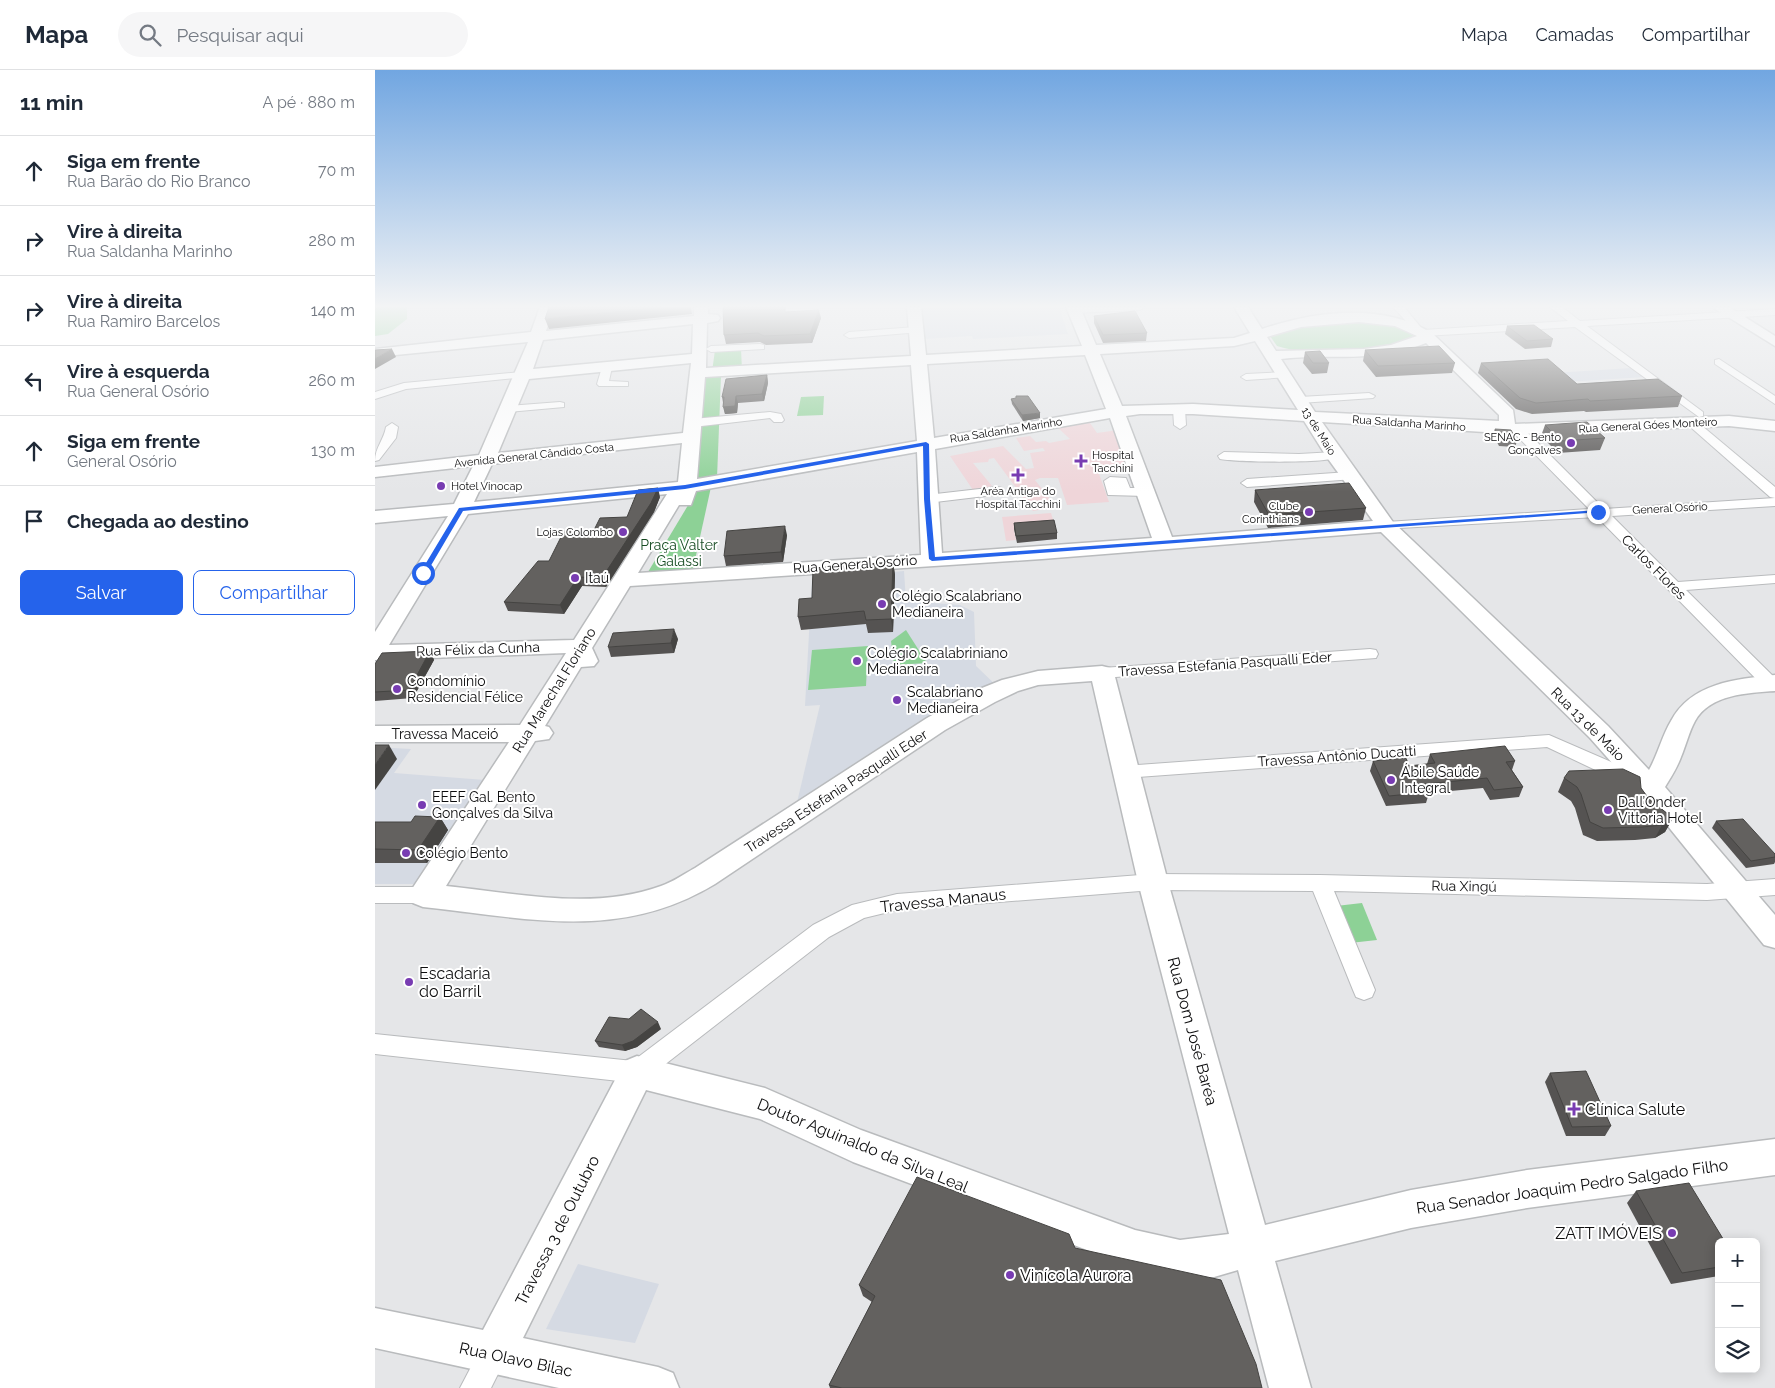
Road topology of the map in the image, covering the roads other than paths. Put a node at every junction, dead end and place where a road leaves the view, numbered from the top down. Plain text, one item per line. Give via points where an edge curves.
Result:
1 (607, 368) edge
2 (525, 369) edge
3 (601, 369) edge
4 (703, 369) edge
5 (920, 369) edge
6 (1098, 369) edge
7 (1281, 369) edge
8 (1460, 369) edge
9 (1633, 369) edge
10 (1728, 369) edge
11 (522, 375) junction
12 (1285, 375) junction
13 (1246, 377) dead end
14 (624, 384) dead end
15 (375, 396) edge
16 (1369, 396) dead end
17 (1300, 400) junction
18 (1775, 401) edge
19 (560, 405) dead end
20 (507, 409) junction
21 (1775, 411) edge
22 (1116, 412) junction
23 (1507, 414) junction
24 (1311, 416) junction
25 (1695, 418) junction
26 (778, 420) dead end
27 (1775, 426) edge
28 (392, 427) dead end
29 (1491, 428) junction
30 (1517, 429) junction
31 (693, 430) junction
32 (926, 444) junction
33 (1224, 456) dead end
34 (1335, 456) junction
35 (375, 458) edge
36 (486, 460) junction
37 (375, 472) edge
38 (1349, 476) junction
39 (1247, 483) dead end
40 (686, 491) junction
41 (997, 491) dead end
42 (1125, 492) dead end
43 (1146, 492) junction
44 (1775, 494) edge
45 (927, 499) junction
46 (1775, 502) edge
47 (461, 509) junction
48 (1598, 512) junction
49 (375, 517) edge
50 (1386, 526) junction
51 (1164, 543) junction
52 (932, 559) junction
53 (631, 579) junction
54 (1775, 579) edge
55 (1675, 587) junction
56 (375, 652) edge
57 (1370, 654) dead end
58 (583, 657) junction
59 (1102, 673) junction
60 (1773, 684) edge
61 (375, 734) edge
62 (536, 734) junction
63 (1125, 772) junction
64 (1651, 788) junction
65 (1153, 882) junction
66 (1320, 883) junction
67 (1775, 887) edge
68 (1737, 890) junction
69 (375, 895) edge
70 (431, 895) junction
71 (1775, 936) edge
72 (1363, 990) dead end
73 (375, 1044) edge
74 (637, 1072) junction
75 (1775, 1158) edge
76 (1253, 1247) junction
77 (375, 1328) edge
78 (484, 1371) edge
79 (658, 1388) edge
80 (1290, 1388) edge

1 - 14 street via 603,384
2 - 11 main road
3 - 11 main road
4 - 31 main road
5 - 32 main road
6 - 22 main road
7 - 12 main road, 13 de Maio
8 - 23 main road
9 - 25 street
10 - 18 street
11 - 15 street via 394,388
11 - 20 main road
12 - 13 street
12 - 17 main road, 13 de Maio
16 - 17 street
17 - 24 main road, 13 de Maio
19 - 20 street
20 - 36 main road
21 - 25 main road
22 - 24 main road, Rua Saldanha Marinho via 1179,417
22 - 32 main road, Rua Saldanha Marinho
22 - 43 main road
23 - 25 main road via 1525,420 1558,422
23 - 29 main road via 1507,424
24 - 29 main road, Rua Saldanha Marinho
24 - 34 main road, 13 de Maio
25 - 27 main road, Rua General Góes Monteiro
25 - 30 main road, Rua General Góes Monteiro via 1588,428
25 - 44 street
26 - 31 street via 777,416 770,416
28 - 35 street via 390,438
29 - 30 main road, Rua General Góes Monteiro
30 - 48 street, Carlos Flores
31 - 36 main road, Avenida General Cândido Costa
31 - 40 main road
32 - 40 main road, Rua Saldanha Marinho
32 - 45 main road
33 - 34 street
34 - 38 main road, 13 de Maio
36 - 37 main road, Avenida General Cândido Costa
36 - 47 main road
38 - 39 street
38 - 50 main road, 13 de Maio
40 - 47 main road, Rua Saldanha Marinho
40 - 53 main road, Rua Marechal Floriano
41 - 45 street
42 - 43 street
43 - 51 main road
45 - 52 main road
46 - 48 street, General Osório
47 - 49 main road, Rua Saldanha Marinho
47 - 56 main road
48 - 50 street, General Osório
48 - 55 street, Carlos Flores
50 - 51 main road, Rua General Osório
50 - 64 main road, Rua 13 de Maio via 1599,732
51 - 52 main road, Rua General Osório
52 - 53 main road, Rua General Osório
53 - 58 main road, Rua Marechal Floriano
54 - 55 street
55 - 60 street, Carlos Flores
56 - 58 main road, Rua Félix da Cunha via 559,646
57 - 59 street, Travessa Estefania Pasqualli Eder
58 - 62 main road, Rua Marechal Floriano
59 - 63 main road, Rua Dom José Baréa
59 - 70 main road, Travessa Estefania Pasqualli Eder via 1038,678 1010,685 987,696 936,724 713,871 669,896 622,908 571,911
60 - 64 main road via 1732,689 1708,696 1691,708
61 - 62 main road, Travessa Maceió
62 - 70 main road, Rua Marechal Floriano
63 - 64 street, Travessa Antônio Ducatti via 1549,741
63 - 65 main road, Rua Dom José Baréa
64 - 68 main road, Rua 13 de Maio
65 - 66 street, Rua Xingú
65 - 74 street, Travessa Manaus via 897,902 859,911 821,931
65 - 76 main road, Rua Dom José Baréa
66 - 68 street, Rua Xingú via 1707,892
66 - 72 street
67 - 68 street, Rua Xingú
68 - 71 main road, Rua 13 de Maio
69 - 70 street
73 - 74 street, Doutor Aguinaldo da Silva Leal
74 - 76 main road, Doutor Aguinaldo da Silva Leal via 765,1104 853,1145 1135,1249 1181,1260 1214,1257
74 - 78 main road, Travessa 3 de Outubro
75 - 76 main road, Rua Senador Joaquim Pedro Salgado Filho via 1527,1189 1411,1209
76 - 80 main road, Rua Dom José Baréa
77 - 78 main road, Rua Olavo Bilac
78 - 79 main road, Rua Olavo Bilac

